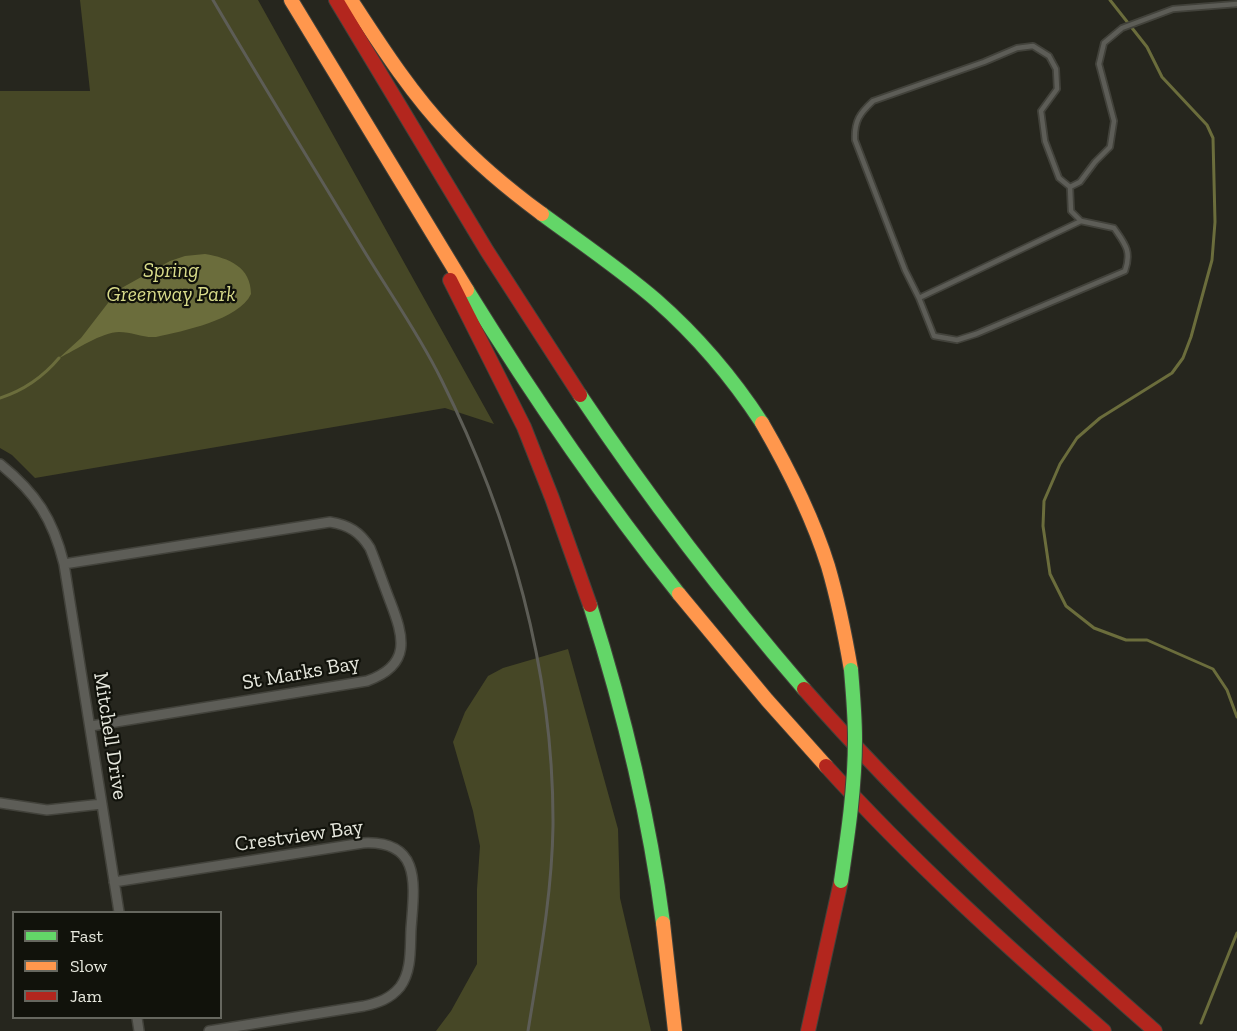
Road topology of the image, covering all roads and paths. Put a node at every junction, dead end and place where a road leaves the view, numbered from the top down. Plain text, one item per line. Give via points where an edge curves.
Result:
1 (291, 0) edge
2 (336, 0) edge
3 (351, 0) edge
4 (1237, 3) edge
5 (1070, 187) junction
6 (1080, 221) junction
7 (434, 237) junction
8 (919, 298) junction
9 (0, 464) edge
10 (64, 564) junction
11 (91, 726) junction
12 (0, 803) edge
13 (102, 804) junction
14 (114, 882) junction
15 (119, 911) edge
16 (209, 1031) edge
17 (675, 1031) edge
18 (808, 1031) edge
19 (1104, 1031) edge
20 (1155, 1031) edge

1 - 7 highway
2 - 20 highway via 539,335 650,497 717,585 793,677 919,813 1080,967
3 - 18 highway, bridge via 429,111 463,148 501,183 657,301 696,339 732,380 765,428 812,517 840,604 851,670 855,730 850,816 841,880
4 - 5 lane via 1173,9 1122,28 1104,44 1099,64 1114,121 1110,147 1080,182
5 - 6 lane via 1071,211
5 - 8 lane via 1059,178 1045,141 1041,111 1057,89 1056,69 1049,56 1033,46 1017,48 873,101 859,113 854,126 855,140
6 - 8 lane
6 - 8 lane via 1114,228 1129,258 1125,271 957,340 934,336
7 - 17 highway via 449,279 518,414 583,580 621,710 647,822 668,950
7 - 19 highway via 591,479 718,644 788,725 922,866
9 - 10 street, Mitchell Drive via 35,497 58,541
10 - 11 street, Mitchell Drive
10 - 11 street, St Marks Bay via 330,522 343,524 363,537 370,548 402,639 392,667 368,681
11 - 13 street, Mitchell Drive
12 - 13 street via 48,810
13 - 14 street, Mitchell Drive
14 - 15 street, Mitchell Drive
14 - 16 street, Crestview Bay via 363,843 377,842 404,856 415,881 409,962 407,975 389,997 364,1006

